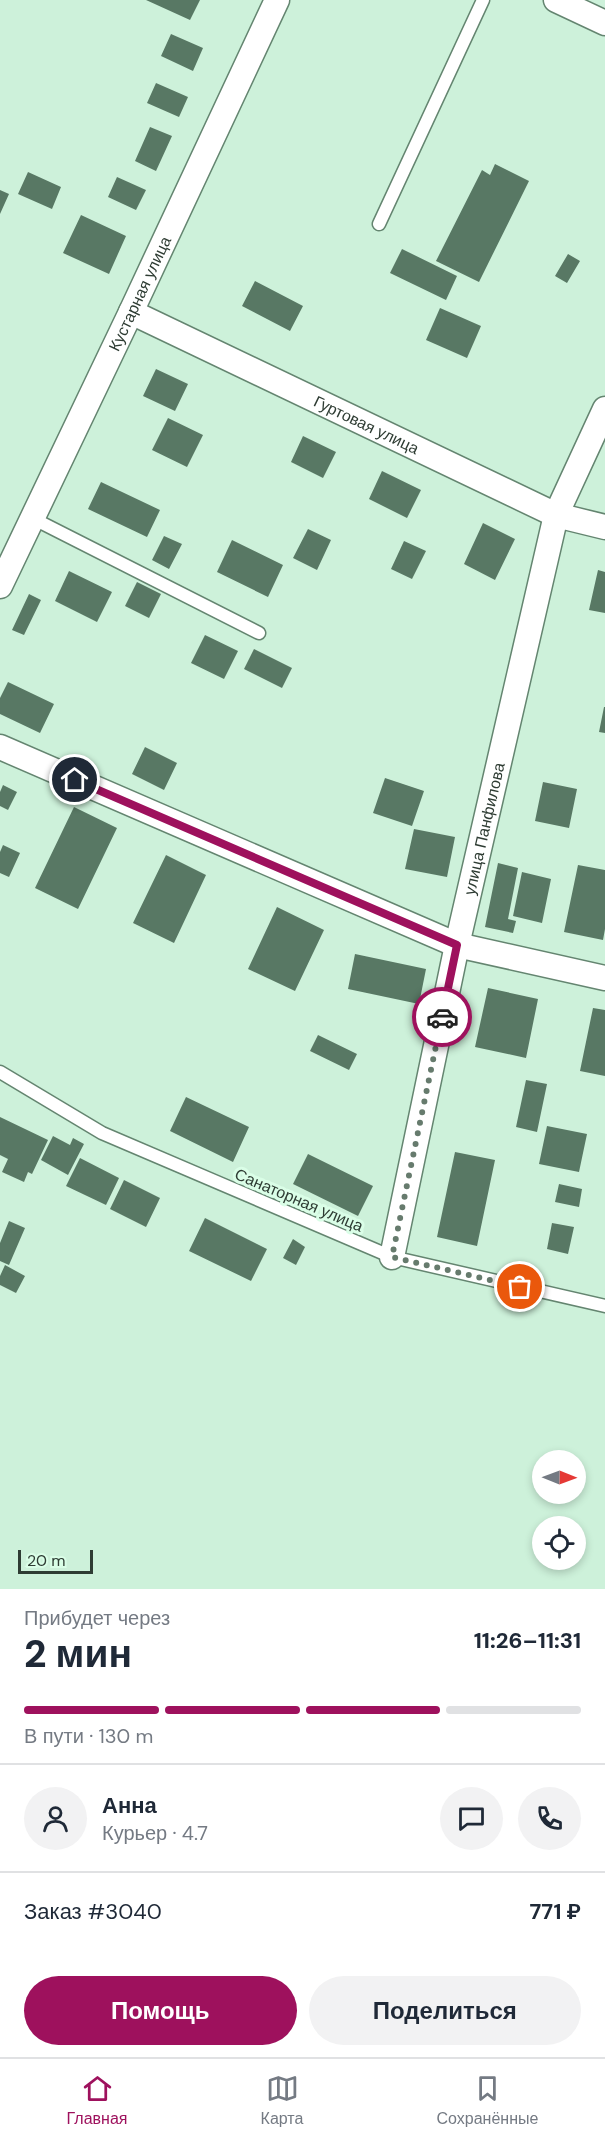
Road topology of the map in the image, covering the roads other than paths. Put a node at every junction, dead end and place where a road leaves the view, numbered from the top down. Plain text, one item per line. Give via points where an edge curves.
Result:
1 (277, 0) edge
2 (483, 0) edge
3 (556, 0) edge
4 (605, 23) edge
5 (379, 224) dead end
6 (131, 312) junction
7 (605, 409) edge
8 (556, 515) junction
9 (32, 518) junction
10 (605, 527) edge
11 (0, 586) edge
12 (259, 633) dead end
13 (0, 747) edge
14 (457, 945) junction
15 (605, 978) edge
16 (0, 1072) edge
17 (392, 1257) junction
18 (605, 1306) edge

1 - 6 street, Кустарная улица
2 - 5 lane
3 - 4 street
6 - 8 street, Гуртовая улица
6 - 9 street, Кустарная улица
7 - 8 street, улица Панфилова
8 - 10 street, Гуртовая улица
8 - 14 street, улица Панфилова
9 - 11 street, Кустарная улица
9 - 12 lane
13 - 14 street
14 - 15 street
14 - 17 street, улица Панфилова
16 - 17 lane, Санаторная улица via 102,1133
17 - 18 lane, Санаторная улица

